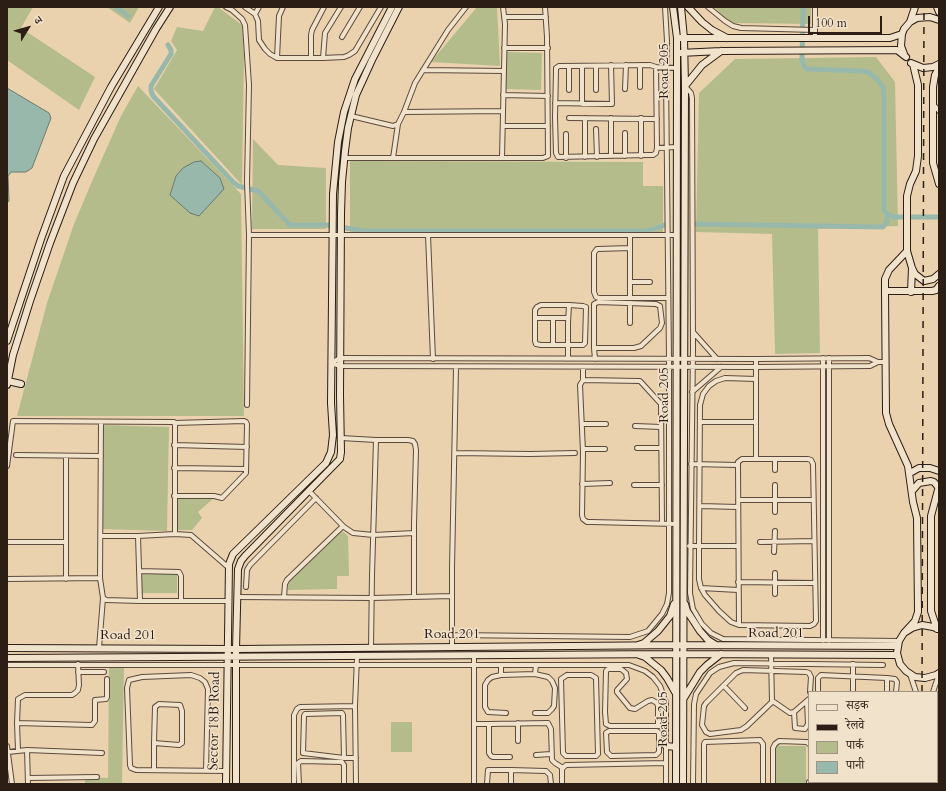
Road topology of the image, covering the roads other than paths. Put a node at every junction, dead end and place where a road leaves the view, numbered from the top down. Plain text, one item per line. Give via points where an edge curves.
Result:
1 (159, 7) edge
2 (170, 7) edge
3 (226, 7) edge
4 (245, 7) edge
5 (259, 7) edge
6 (283, 7) edge
7 (324, 7) edge
8 (341, 7) edge
9 (360, 7) edge
10 (381, 7) edge
11 (392, 7) edge
12 (399, 7) edge
13 (466, 7) edge
14 (502, 7) edge
15 (545, 7) edge
16 (665, 7) edge
17 (673, 7) edge
18 (681, 7) edge
19 (688, 7) edge
20 (708, 7) edge
21 (815, 7) edge
22 (916, 7) edge
23 (937, 7) edge
24 (939, 12) edge
25 (255, 14) junction
26 (504, 17) junction
27 (546, 17) junction
28 (939, 20) edge
29 (910, 22) junction
30 (813, 30) junction
31 (902, 34) junction
32 (342, 37) dead end
33 (676, 38) junction
34 (684, 38) junction
35 (729, 38) junction
36 (813, 38) junction
37 (504, 48) junction
38 (548, 48) junction
39 (721, 51) junction
40 (677, 53) junction
41 (684, 54) junction
42 (906, 57) junction
43 (277, 58) junction
44 (311, 58) junction
45 (323, 58) junction
46 (913, 64) junction
47 (939, 64) edge
48 (611, 65) junction
49 (626, 65) junction
50 (640, 65) junction
51 (569, 66) junction
52 (582, 66) junction
53 (596, 66) junction
54 (656, 67) junction
55 (667, 68) junction
56 (677, 68) junction
57 (939, 68) edge
58 (423, 70) junction
59 (504, 71) junction
60 (685, 86) junction
61 (640, 87) dead end
62 (626, 89) dead end
63 (569, 90) dead end
64 (596, 90) dead end
65 (503, 95) junction
66 (548, 96) junction
67 (555, 103) junction
68 (582, 104) junction
69 (933, 104) junction
70 (503, 111) junction
71 (939, 111) edge
72 (404, 112) junction
73 (351, 116) junction
74 (569, 118) dead end
75 (585, 118) junction
76 (611, 118) junction
77 (641, 118) junction
78 (657, 119) junction
79 (398, 124) junction
80 (503, 126) junction
81 (548, 126) junction
82 (596, 129) dead end
83 (625, 133) dead end
84 (566, 134) dead end
85 (667, 147) junction
86 (677, 147) junction
87 (657, 148) junction
88 (611, 156) junction
89 (625, 156) junction
90 (641, 156) junction
91 (585, 157) junction
92 (597, 157) junction
93 (344, 158) junction
94 (393, 158) junction
95 (502, 158) junction
96 (566, 158) junction
97 (939, 184) edge
98 (333, 234) junction
99 (341, 234) junction
100 (249, 235) junction
101 (428, 235) junction
102 (630, 235) junction
103 (668, 235) junction
104 (677, 235) junction
105 (630, 248) junction
106 (907, 251) junction
107 (912, 268) junction
108 (939, 274) edge
109 (630, 282) junction
110 (650, 282) dead end
111 (939, 286) edge
112 (884, 291) junction
113 (911, 292) junction
114 (668, 298) junction
115 (630, 301) junction
116 (568, 305) junction
117 (535, 318) junction
118 (553, 318) junction
119 (568, 318) junction
120 (630, 323) dead end
121 (692, 332) junction
122 (7, 341) edge
123 (553, 345) junction
124 (568, 345) junction
125 (594, 348) junction
126 (340, 358) junction
127 (823, 358) junction
128 (829, 358) junction
129 (433, 359) junction
130 (568, 359) junction
131 (595, 359) junction
132 (669, 359) junction
133 (677, 359) junction
134 (684, 359) junction
135 (692, 359) junction
136 (717, 359) junction
137 (756, 359) junction
138 (878, 362) junction
139 (886, 362) junction
140 (331, 363) junction
141 (340, 366) junction
142 (456, 367) junction
143 (583, 367) junction
144 (669, 367) junction
145 (677, 367) junction
146 (684, 367) junction
147 (692, 367) junction
148 (721, 367) junction
149 (756, 367) junction
150 (823, 367) junction
151 (829, 367) junction
152 (756, 379) junction
153 (583, 380) junction
154 (7, 383) edge
155 (21, 384) dead end
156 (692, 392) junction
157 (247, 405) dead end
158 (101, 422) junction
159 (700, 422) junction
160 (756, 422) junction
161 (174, 423) junction
162 (582, 424) junction
163 (606, 424) dead end
164 (635, 426) dead end
165 (661, 426) junction
166 (341, 438) junction
167 (376, 440) junction
168 (174, 445) junction
169 (247, 447) junction
170 (637, 448) dead end
171 (661, 448) junction
172 (583, 449) junction
173 (605, 449) dead end
174 (455, 452) junction
175 (575, 452) dead end
176 (16, 455) dead end
177 (66, 456) junction
178 (101, 456) junction
179 (756, 459) junction
180 (775, 459) junction
181 (691, 464) junction
182 (700, 464) junction
183 (738, 465) junction
184 (7, 466) edge
185 (174, 468) junction
186 (246, 469) junction
187 (775, 470) dead end
188 (939, 471) edge
189 (910, 473) junction
190 (610, 483) dead end
191 (582, 484) junction
192 (634, 484) dead end
193 (662, 485) junction
194 (775, 485) dead end
195 (939, 486) edge
196 (912, 490) junction
197 (309, 491) junction
198 (174, 496) junction
199 (316, 498) junction
200 (738, 500) junction
201 (775, 500) junction
202 (813, 500) junction
203 (700, 506) junction
204 (738, 507) junction
205 (775, 512) dead end
206 (662, 523) junction
207 (668, 524) junction
208 (676, 524) junction
209 (343, 526) junction
210 (775, 531) dead end
211 (414, 533) junction
212 (175, 534) junction
213 (373, 534) junction
214 (101, 536) junction
215 (138, 536) junction
216 (814, 541) junction
217 (7, 542) edge
218 (66, 542) junction
219 (760, 542) dead end
220 (775, 542) junction
221 (683, 546) junction
222 (690, 546) junction
223 (699, 546) junction
224 (738, 546) junction
225 (774, 552) dead end
226 (229, 568) junction
227 (139, 571) junction
228 (775, 574) dead end
229 (100, 578) junction
230 (7, 579) edge
231 (66, 579) junction
232 (738, 582) junction
233 (775, 583) junction
234 (815, 583) junction
235 (246, 588) dead end
236 (701, 588) junction
237 (738, 590) junction
238 (775, 594) dead end
239 (452, 596) junction
240 (237, 597) junction
241 (284, 597) junction
242 (414, 597) junction
243 (103, 598) junction
244 (372, 598) junction
245 (676, 598) junction
246 (683, 599) junction
247 (140, 601) junction
248 (181, 601) junction
249 (229, 601) junction
250 (739, 626) junction
251 (938, 630) edge
252 (904, 634) junction
253 (452, 635) junction
254 (823, 641) junction
255 (830, 641) junction
256 (898, 644) junction
257 (637, 646) junction
258 (679, 646) junction
259 (717, 646) junction
260 (452, 647) junction
261 (7, 648) edge
262 (99, 648) junction
263 (371, 648) junction
264 (228, 649) junction
265 (236, 649) junction
266 (636, 654) junction
267 (680, 654) junction
268 (722, 654) junction
269 (771, 654) junction
270 (897, 655) junction
271 (357, 656) junction
272 (474, 656) junction
273 (7, 658) edge
274 (236, 658) junction
275 (228, 661) junction
276 (78, 664) junction
277 (501, 664) junction
278 (772, 664) junction
279 (853, 664) junction
280 (7, 665) edge
281 (236, 665) junction
282 (357, 665) junction
283 (474, 665) junction
284 (536, 665) junction
285 (574, 665) junction
286 (583, 665) junction
287 (883, 665) dead end
288 (772, 671) junction
289 (78, 672) junction
290 (104, 672) dead end
291 (939, 673) edge
292 (535, 674) junction
293 (910, 674) junction
294 (501, 675) junction
295 (574, 675) junction
296 (583, 675) junction
297 (852, 677) junction
298 (887, 678) junction
299 (107, 679) dead end
300 (724, 686) junction
301 (810, 691) edge
302 (818, 691) edge
303 (853, 691) edge
304 (887, 691) edge
305 (896, 691) edge
306 (916, 691) edge
307 (933, 691) edge
308 (676, 696) junction
309 (808, 700) edge
310 (683, 701) junction
311 (772, 702) junction
312 (355, 706) junction
313 (744, 708) dead end
314 (794, 712) junction
315 (506, 713) dead end
316 (536, 713) dead end
317 (17, 723) junction
318 (518, 723) junction
319 (474, 724) junction
320 (490, 724) junction
321 (658, 726) junction
322 (666, 726) junction
323 (518, 741) dead end
324 (808, 742) edge
325 (154, 743) junction
326 (7, 746) edge
327 (666, 746) junction
328 (676, 746) junction
329 (18, 750) junction
330 (27, 750) junction
331 (8, 752) edge
332 (102, 753) dead end
333 (551, 754) junction
334 (658, 754) junction
335 (536, 755) dead end
336 (510, 757) dead end
337 (344, 758) junction
338 (356, 758) junction
339 (660, 763) junction
340 (666, 763) junction
341 (563, 768) junction
342 (154, 770) junction
343 (206, 770) junction
344 (511, 770) junction
345 (226, 771) junction
346 (28, 778) junction
347 (97, 778) dead end
348 (12, 784) edge
349 (28, 784) edge
350 (226, 784) edge
351 (236, 784) edge
352 (294, 784) edge
353 (299, 784) edge
354 (344, 784) edge
355 (356, 784) edge
356 (474, 784) edge
357 (487, 784) edge
358 (511, 784) edge
359 (551, 784) edge
360 (562, 784) edge
361 (666, 784) edge
362 (676, 784) edge
363 (683, 784) edge
364 (693, 784) edge
365 (704, 784) edge
366 (763, 784) edge
367 (774, 784) edge

1 - 122 main road via 111,87 64,176
2 - 154 main road via 94,139 73,183 30,301
3 - 100 street via 237,14 245,25 249,85
4 - 25 street
5 - 25 street
6 - 43 street via 279,16
7 - 44 street via 312,30
8 - 45 street via 325,33
9 - 32 street
10 - 45 street via 352,54
11 - 98 main road via 355,79 344,112 333,194
12 - 73 main road, Sector 18B Road via 356,95
13 - 58 street
14 - 26 street
15 - 27 street
16 - 55 street
17 - 33 main road, Road 205
18 - 34 main road, Road 205
19 - 35 main road via 712,30
20 - 30 street via 725,21 741,28
21 - 30 street
22 - 29 main road
23 - 24 main road
25 - 43 street via 258,20 259,40 265,49
26 - 27 street
26 - 37 street
27 - 38 street
28 - 29 main road via 930,17 917,18
29 - 31 main road
30 - 36 street
31 - 36 main road via 890,38
31 - 42 main road via 901,46
33 - 34 main road
33 - 40 main road, Road 205
34 - 35 main road
34 - 41 main road, Road 205
35 - 36 main road
37 - 38 street
37 - 59 street
38 - 66 street
39 - 41 main road
39 - 42 main road via 897,50
39 - 60 main road via 702,65
40 - 41 main road
40 - 56 main road, Road 205
41 - 60 main road, Road 205
42 - 46 main road
43 - 44 street
44 - 45 street
46 - 47 main road via 923,68
46 - 106 main road via 918,85 918,156 916,171 908,190
48 - 49 street
48 - 53 street
48 - 68 street via 612,104
49 - 50 street
49 - 62 street
50 - 54 street
50 - 61 street
51 - 52 street
51 - 63 street
51 - 67 street via 556,68
52 - 53 street
52 - 68 street
53 - 64 street
54 - 55 street
54 - 78 street
55 - 56 street
55 - 85 street
56 - 86 main road, Road 205
57 - 69 main road via 935,75
58 - 59 street
58 - 72 street
59 - 65 street
60 - 121 street via 692,98
60 - 134 main road, Road 205
65 - 66 street
65 - 70 street
66 - 81 street
67 - 68 street
67 - 96 street via 556,153 558,157
69 - 71 street
69 - 97 main road via 933,163
70 - 72 street
70 - 80 street
72 - 79 street
73 - 79 street via 393,126
73 - 93 main road, Sector 18B Road
74 - 75 street
75 - 76 street
75 - 91 street
76 - 77 street
76 - 88 street
77 - 78 street
77 - 90 street
78 - 87 street
79 - 94 street
80 - 81 street
80 - 95 street
81 - 95 street via 546,158
82 - 92 street
83 - 89 street
84 - 96 street
85 - 86 street
85 - 87 street
85 - 103 street
86 - 104 main road, Road 205
87 - 90 street via 653,155
88 - 89 street
88 - 92 street
89 - 90 street
91 - 92 street
91 - 96 street
93 - 94 street
93 - 99 main road, Sector 18B Road
94 - 95 street
98 - 99 street
98 - 100 street
98 - 140 main road
99 - 101 street
99 - 126 main road, Sector 18B Road
100 - 157 street
101 - 102 street
101 - 129 street
102 - 103 street
102 - 105 street
103 - 104 street
103 - 114 street
104 - 133 main road, Road 205
105 - 109 street
105 - 115 street via 601,248 595,251 594,292 599,298
106 - 107 main road
106 - 112 main road via 889,270
107 - 108 main road via 924,281
107 - 113 main road
109 - 110 street
109 - 115 street
111 - 113 main road via 932,291
112 - 113 main road
112 - 139 main road
114 - 115 street
114 - 132 street
115 - 120 street
115 - 125 street via 594,304
115 - 125 street via 658,304 662,326 639,347
116 - 117 street via 541,305 536,308
116 - 119 street
116 - 124 street via 586,308 585,342 583,345
117 - 118 street
117 - 123 street via 535,342
118 - 119 street
118 - 123 street
119 - 124 street
121 - 135 street
121 - 136 street
123 - 124 street
124 - 130 street
125 - 131 street
126 - 129 street
126 - 140 street
126 - 141 main road, Sector 18B Road
127 - 128 street
127 - 137 street
127 - 150 street
128 - 138 street via 869,358
128 - 151 street
129 - 130 street
130 - 131 street
131 - 132 street
132 - 133 street
132 - 144 street
133 - 134 street
133 - 145 main road, Road 205
134 - 135 street
134 - 146 main road, Road 205
135 - 136 street
135 - 147 street
136 - 137 street
137 - 149 street
138 - 139 street
138 - 151 street via 870,366
139 - 189 main road via 886,413
140 - 141 street
140 - 226 main road via 333,444 329,458 233,554
141 - 142 street
141 - 166 main road, Sector 18B Road
142 - 143 street
142 - 174 street
143 - 144 street
143 - 153 street
144 - 145 street
144 - 207 street
145 - 146 street
145 - 208 main road, Road 205
146 - 147 street
146 - 221 main road, Road 205
147 - 148 street
147 - 156 street
148 - 149 street
148 - 156 street
149 - 150 street
149 - 152 street
150 - 151 street
150 - 254 street
151 - 255 street
152 - 159 street via 725,378 709,386 700,405
152 - 160 street
153 - 162 street via 580,385
153 - 165 street via 640,381 661,404
154 - 155 main road
156 - 181 street
158 - 161 street
158 - 178 street
158 - 184 street via 13,421
159 - 160 street
159 - 182 street
160 - 179 street
161 - 168 street
161 - 169 street via 245,422
162 - 163 street
162 - 172 street
164 - 165 street
165 - 171 street
166 - 167 street
166 - 197 main road, Sector 18B Road via 340,461
167 - 211 street via 408,440 415,444
167 - 213 street
168 - 169 street
168 - 185 street
169 - 186 street
170 - 171 street
171 - 193 street
172 - 173 street
172 - 191 street
174 - 175 street
174 - 239 street
176 - 177 street
177 - 178 street
177 - 218 street
178 - 214 street
179 - 180 street
179 - 183 street via 742,459
180 - 187 street
180 - 202 street via 811,460
181 - 182 street
181 - 222 street
182 - 183 street
182 - 203 street
183 - 200 street
185 - 186 street
185 - 198 street
186 - 198 street via 245,476 222,498
188 - 189 main road via 919,468
189 - 196 main road
190 - 191 street
191 - 206 street via 582,515 587,522
192 - 193 street
193 - 206 street
194 - 201 street
195 - 196 main road via 931,481 919,483
195 - 251 main road via 931,516 931,611
196 - 252 main road via 917,518 918,612 915,621
197 - 199 street
197 - 240 main road, Sector 18B Road via 241,561 237,572
198 - 212 street
199 - 209 street
199 - 235 street via 250,565 247,570
200 - 201 street
200 - 204 street
201 - 202 street
201 - 205 street
202 - 216 street
203 - 204 street
203 - 223 street
204 - 224 street
206 - 207 street
207 - 208 street
207 - 253 street via 667,604 648,630 630,637
208 - 245 main road, Road 205
209 - 213 street via 354,532
209 - 241 street via 287,580
210 - 220 street
211 - 213 street
211 - 242 street
212 - 215 street
212 - 226 street via 193,536
213 - 244 street
214 - 215 street
214 - 229 street
215 - 227 street
216 - 220 street
216 - 234 street
217 - 218 street
218 - 231 street
219 - 220 street
220 - 225 street
221 - 222 street
221 - 246 main road, Road 205
222 - 223 street
222 - 254 street via 690,593 693,609 711,633 723,639
223 - 224 street
223 - 236 street
224 - 232 street
226 - 249 main road, Sector 18B Road
227 - 247 street
227 - 248 street via 179,572
228 - 233 street
229 - 231 street
229 - 243 street
230 - 231 street
232 - 233 street
232 - 237 street
233 - 234 street
233 - 238 street
234 - 250 street via 814,624
236 - 237 street
236 - 250 street via 719,611
237 - 250 street
239 - 242 street
239 - 253 street
240 - 241 street
240 - 265 main road, Sector 18B Road
241 - 244 street
242 - 244 street
243 - 247 street
243 - 262 street
244 - 263 street
245 - 257 main road via 670,616 661,628
245 - 258 main road, Road 205
246 - 258 main road, Road 205
246 - 259 main road via 687,611 700,631
247 - 248 street
248 - 249 street
249 - 264 main road, Sector 18B Road
251 - 252 main road via 922,625
252 - 256 main road
253 - 260 street
254 - 255 street
255 - 256 street
256 - 259 main road, Road 201
256 - 270 main road
257 - 258 main road, Road 201
257 - 260 main road, Road 201
258 - 259 main road, Road 201
258 - 267 main road, Road 205
260 - 263 main road, Road 201
261 - 262 main road, Road 201
262 - 264 main road, Road 201
263 - 265 main road, Road 201
264 - 265 main road, Road 201
264 - 275 main road, Sector 18B Road
265 - 274 main road, Sector 18B Road
266 - 267 main road, Road 201
266 - 272 main road, Road 201
266 - 308 main road via 645,657 661,670
267 - 268 main road, Road 201
267 - 308 main road, Road 205
267 - 310 main road, Road 205
268 - 269 main road, Road 201
268 - 310 main road via 700,672
269 - 270 main road, Road 201
269 - 278 street
270 - 293 main road via 900,664
271 - 272 main road, Road 201
271 - 274 main road, Road 201
271 - 282 street
272 - 283 street
273 - 275 main road, Road 201
274 - 275 main road, Road 201
274 - 281 main road, Sector 18B Road
275 - 276 street
275 - 281 street
275 - 345 main road, Sector 18B Road
276 - 280 street
276 - 289 street
277 - 283 street
277 - 284 street
277 - 294 street
278 - 279 street
278 - 288 street
278 - 364 street via 726,665 710,673 703,682 694,704
279 - 287 street
279 - 297 street
281 - 282 street
281 - 351 main road, Sector 18B Road
282 - 283 street
282 - 312 street
283 - 319 street
284 - 285 street
284 - 292 street
285 - 286 street
285 - 295 street
286 - 296 street
286 - 322 street via 629,665 650,674 657,681 666,702
288 - 300 street via 743,670 736,673
288 - 301 street via 809,673
288 - 311 street
289 - 290 street
289 - 317 street via 78,688 73,694 25,695 19,698
291 - 293 main road via 925,678
291 - 307 street
292 - 294 street
292 - 316 street via 548,677 555,688 552,709 548,713
293 - 306 street
294 - 315 street via 492,677 486,683 485,707 488,712
295 - 296 street
295 - 296 street via 561,679 563,753 566,756 596,756 596,678
297 - 298 street
297 - 302 street via 819,676
297 - 303 street
298 - 304 street
298 - 305 street via 895,679
299 - 317 street via 108,697 95,700 95,721 92,725
300 - 311 street via 704,706 702,725 710,734 741,730
300 - 313 street
308 - 328 main road, Road 205
309 - 314 street
309 - 314 street via 808,724 805,729 795,728
310 - 363 main road, Road 205
311 - 314 street via 787,712
312 - 338 street
312 - 352 street via 297,708 294,715
317 - 329 street
318 - 320 street
318 - 323 street
318 - 333 street via 549,725
319 - 320 street
319 - 356 street
320 - 336 street via 490,754 493,757
321 - 321 street via 606,724 608,669 621,669 626,673 627,679 617,692 630,708 635,710 652,700 657,703
321 - 322 street
322 - 327 street
324 - 367 street via 775,744
325 - 325 street via 182,743 180,705 159,704 155,707
325 - 342 street
326 - 331 street
327 - 328 main road
327 - 340 street
328 - 362 main road, Road 205
329 - 330 street
329 - 331 street
330 - 332 street
330 - 346 street
331 - 348 street
333 - 335 street
333 - 341 street via 553,762
334 - 334 street via 611,756 607,752 606,734 609,731 657,731
334 - 339 street
337 - 337 street via 302,754 305,714 342,713
337 - 338 street
338 - 355 street
339 - 340 street
339 - 341 street via 570,764
340 - 361 street
341 - 360 street
342 - 343 street
342 - 343 street via 133,770 130,766 127,683 137,677 191,676 206,683
343 - 345 street
344 - 357 street via 488,770
344 - 358 street
344 - 359 street via 544,771 550,776
345 - 350 main road, Sector 18B Road
346 - 347 street
346 - 349 street
353 - 354 street via 298,763 301,761 342,762
365 - 366 street via 705,742 760,740 763,744

